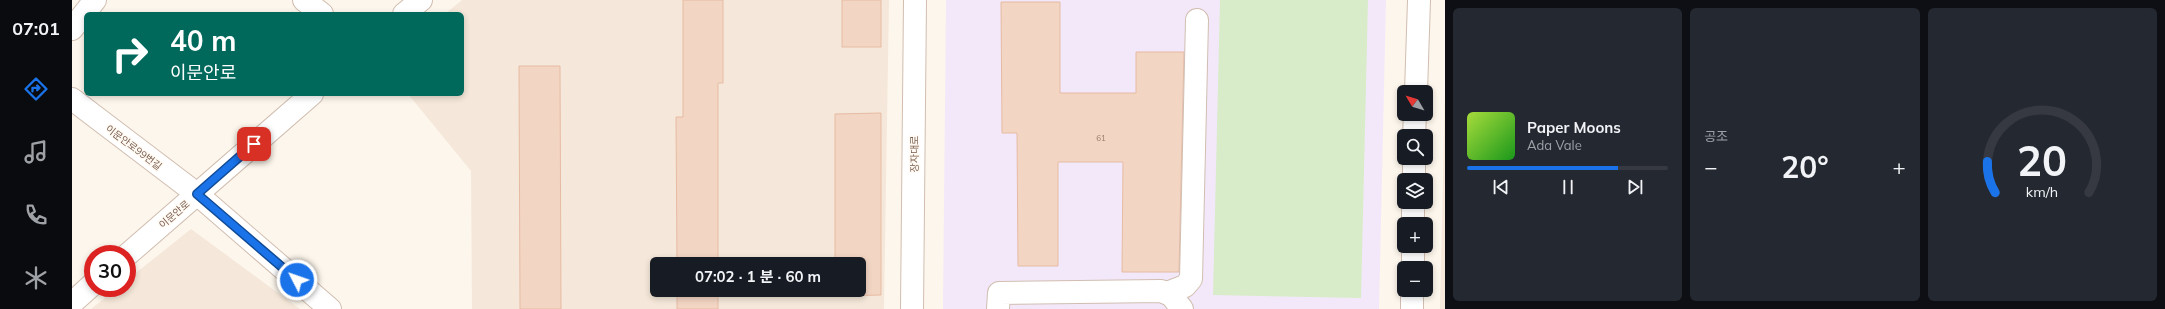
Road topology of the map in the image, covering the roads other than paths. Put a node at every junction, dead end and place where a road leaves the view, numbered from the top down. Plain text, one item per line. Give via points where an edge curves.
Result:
1 (95, 0) edge
2 (304, 0) edge
3 (420, 0) edge
4 (915, 0) edge
5 (1419, 0) edge
6 (85, 12) edge
7 (319, 12) edge
8 (406, 12) edge
9 (84, 14) edge
10 (1197, 20) dead end
11 (72, 29) edge
12 (1416, 85) edge
13 (310, 96) edge
14 (72, 99) edge
15 (197, 194) junction
16 (136, 247) edge
17 (84, 292) edge
18 (1168, 293) junction
19 (1412, 297) edge
20 (72, 303) edge
21 (330, 309) edge
22 (912, 309) edge
23 (998, 309) edge
24 (1182, 309) edge
25 (1412, 309) edge

1 - 6 street
2 - 7 street
3 - 8 street
4 - 22 street, 장자대로
5 - 12 street
9 - 11 street
10 - 18 street via 1191,279 1185,286
13 - 15 street, 이문안로
14 - 15 street, 이문안로99번길
15 - 16 street, 이문안로
15 - 21 street, 이문안로99번길
17 - 20 street
18 - 23 street via 999,293
18 - 24 street
19 - 25 street

